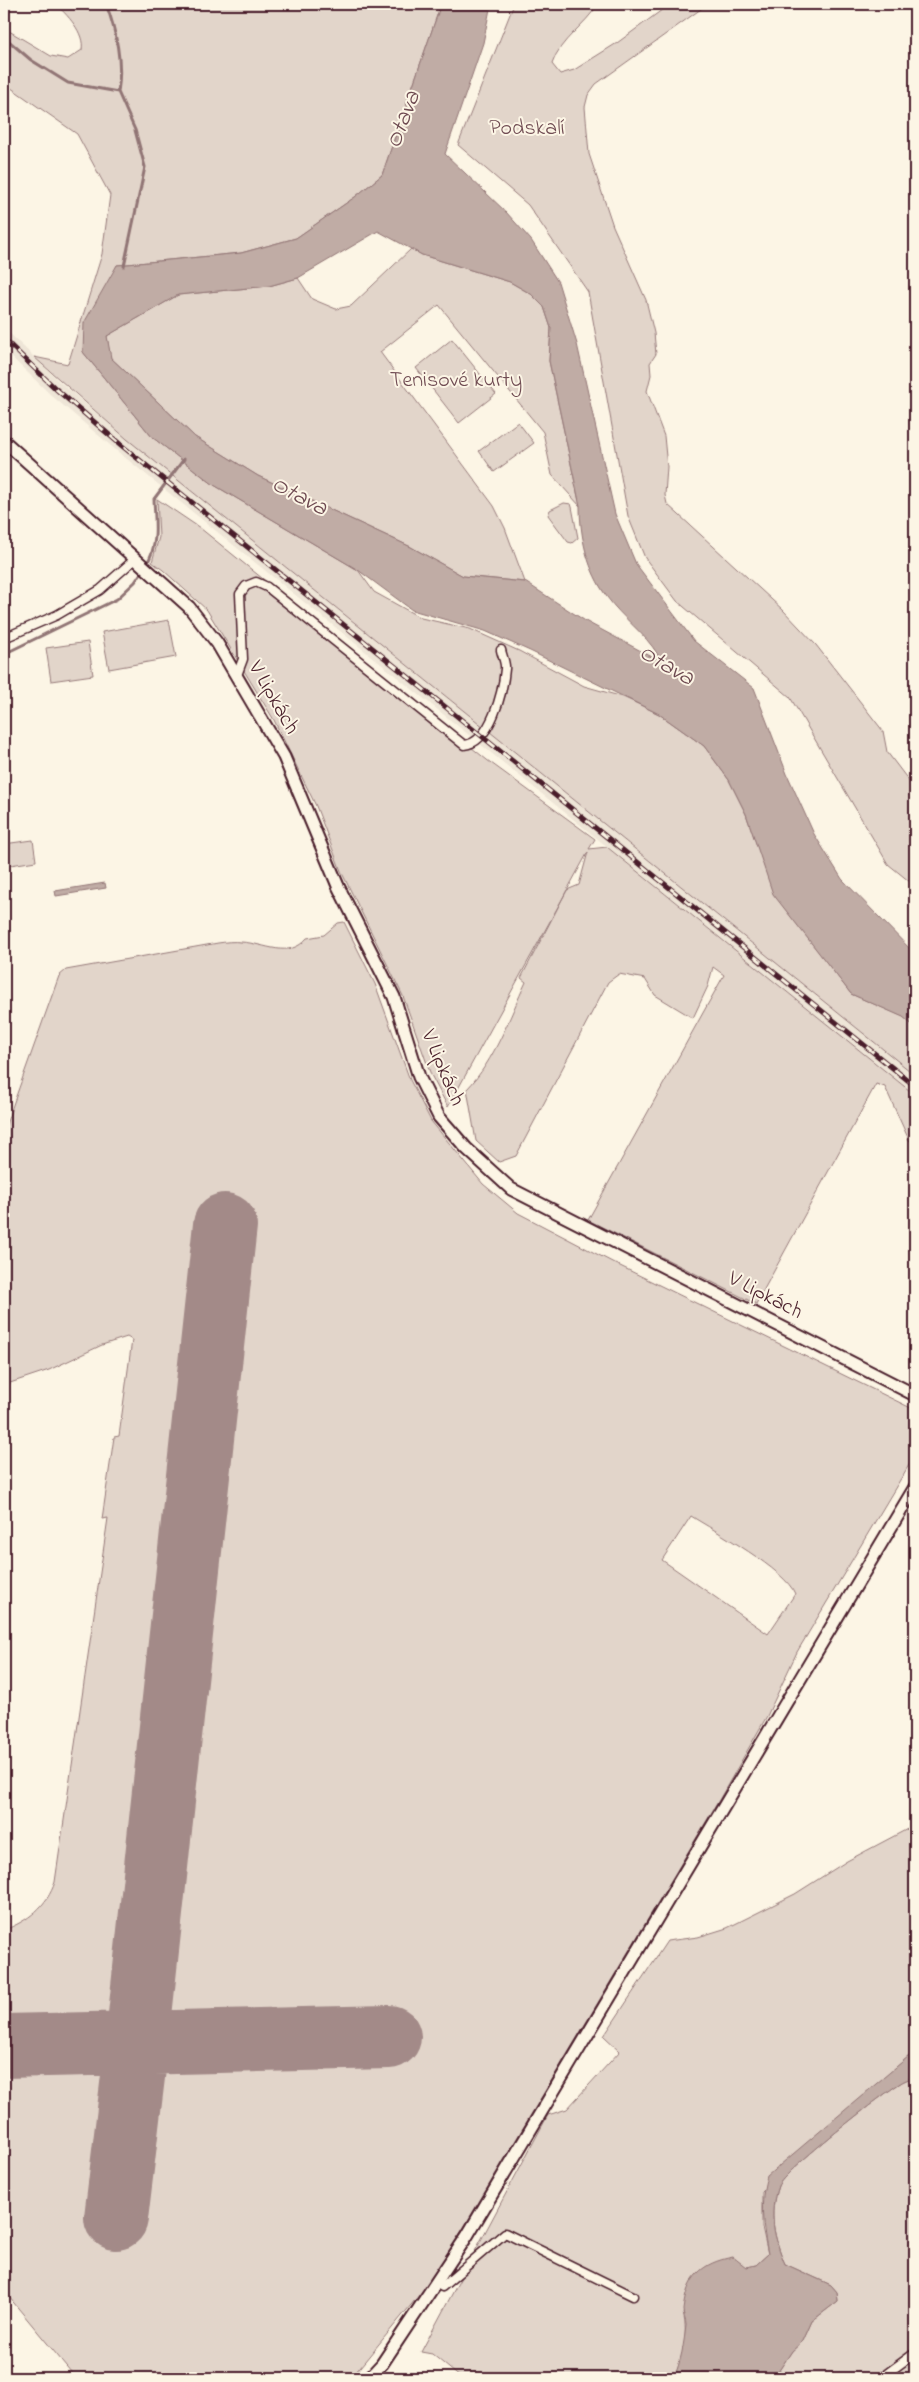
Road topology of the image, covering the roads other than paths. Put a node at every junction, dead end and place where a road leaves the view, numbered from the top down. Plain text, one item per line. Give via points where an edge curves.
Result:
1 (4, 441) edge
2 (135, 558) junction
3 (4, 638) edge
4 (501, 650) dead end
5 (237, 675) junction
6 (915, 1395) edge
7 (915, 1487) edge
8 (436, 2282) junction
9 (632, 2296) dead end
10 (915, 2352) edge
11 (369, 2378) edge
12 (881, 2378) edge

1 - 2 street, V Lipkách
2 - 3 street via 100,590 57,615
2 - 5 street, V Lipkách via 189,607
4 - 5 street via 506,667 493,720 471,745 464,745 267,587 256,582 246,586 240,594 243,659
5 - 6 street, V Lipkách via 284,757 338,886 394,997 419,1077 439,1117 466,1148 511,1188
7 - 8 street via 477,2219
8 - 9 street via 442,2287 505,2233
8 - 11 street via 382,2364
10 - 12 street

